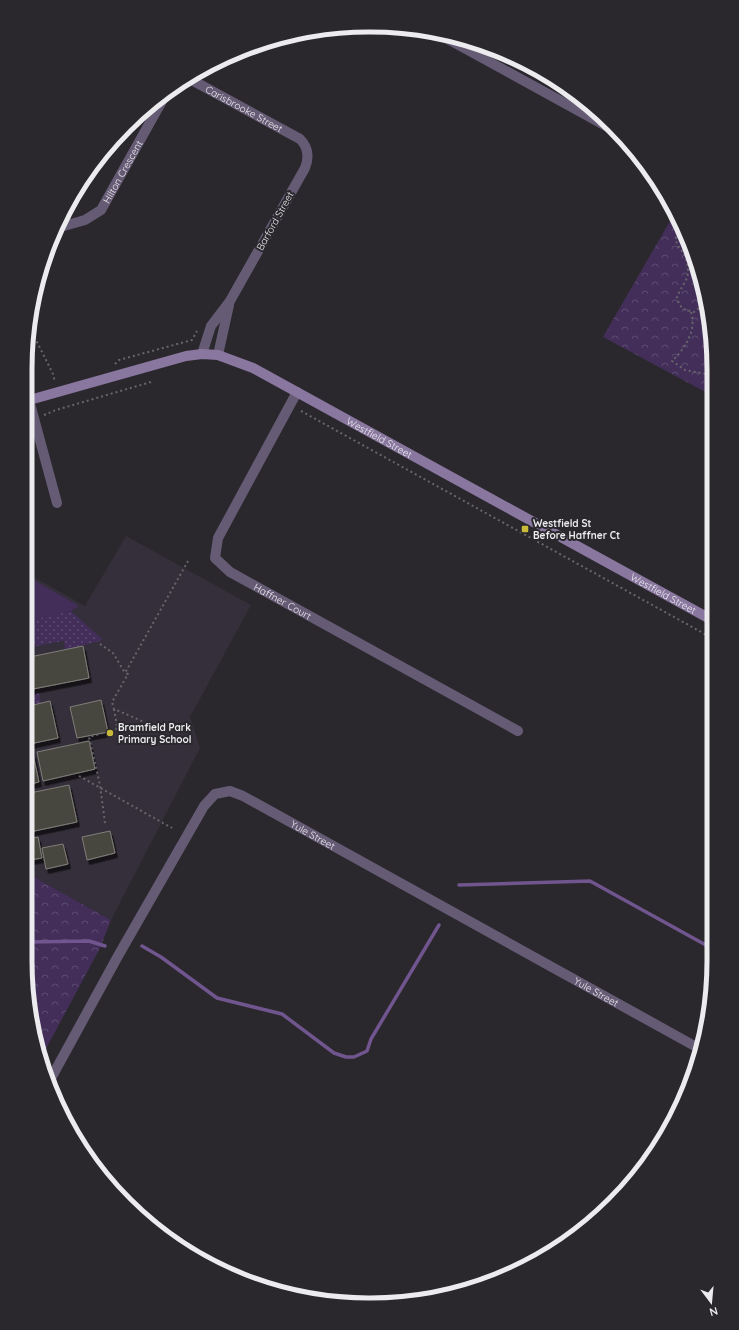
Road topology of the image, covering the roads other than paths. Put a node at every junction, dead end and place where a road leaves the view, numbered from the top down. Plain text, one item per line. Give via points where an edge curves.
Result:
1 (457, 44) edge
2 (194, 81) edge
3 (159, 106) edge
4 (596, 120) edge
5 (300, 139) joint
6 (64, 226) edge
7 (230, 301) junction
8 (202, 354) junction
9 (218, 355) junction
10 (297, 392) junction
11 (32, 400) edge
12 (32, 418) edge
13 (57, 504) dead end
14 (707, 617) edge
15 (518, 731) dead end
16 (695, 1046) edge
17 (53, 1076) edge

1 - 4 street
2 - 5 street, Carisbrooke Street
3 - 6 street, Hilton Crescent via 101,210 85,220
5 - 7 street, Barford Street via 307,152 306,165
7 - 8 street, Barford Street via 212,326
7 - 9 street, Barford Street
8 - 9 main road, Westfield Street
8 - 11 main road, Westfield Street via 186,356
9 - 10 main road, Westfield Street via 253,368
10 - 14 main road, Westfield Street
10 - 15 street, Haffner Court via 218,538 214,558 230,572
12 - 13 street
16 - 17 street, Yule Street via 417,891 230,791 216,794 204,806

